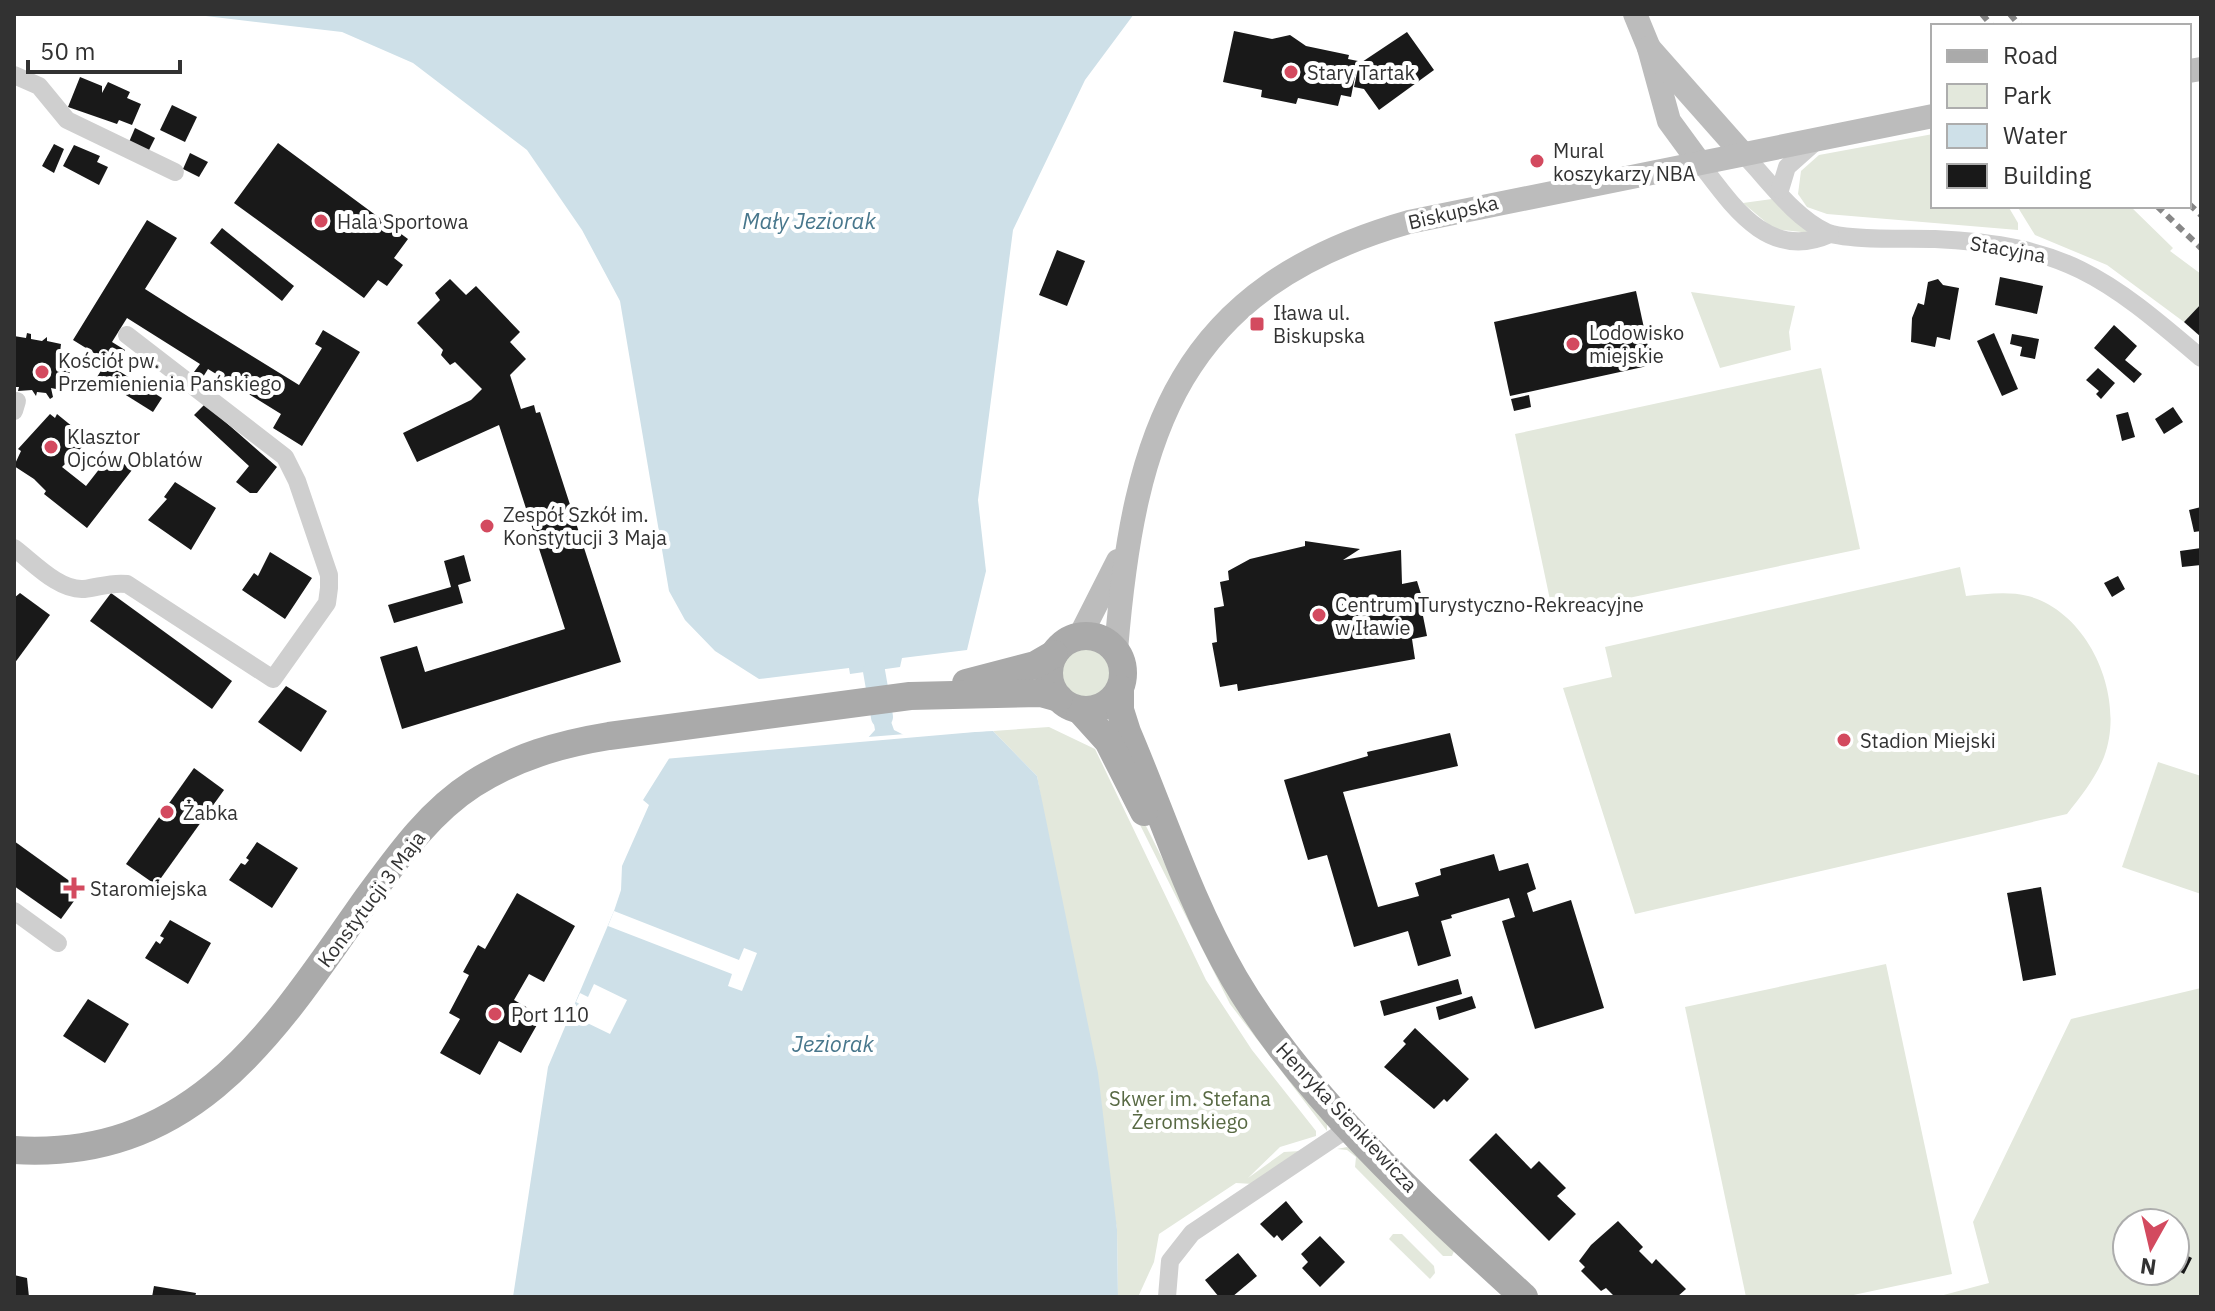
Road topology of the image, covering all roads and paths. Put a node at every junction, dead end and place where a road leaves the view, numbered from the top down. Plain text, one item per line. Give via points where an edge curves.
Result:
1 (1635, 14) edge
2 (1649, 48) junction
3 (14, 75) edge
4 (1931, 116) edge
5 (1669, 121) junction
6 (1822, 138) junction
7 (1742, 153) junction
8 (1699, 162) junction
9 (175, 172) dead end
10 (1635, 175) junction
11 (1780, 190) junction
12 (1830, 234) junction
13 (127, 335) dead end
14 (2201, 358) edge
15 (1131, 529) junction
16 (14, 548) edge
17 (1080, 636) junction
18 (1116, 650) junction
19 (1054, 654) junction
20 (1120, 689) junction
21 (910, 696) junction
22 (1070, 704) junction
23 (1181, 870) junction
24 (14, 911) edge
25 (58, 943) dead end
26 (1350, 1127) junction
27 (14, 1150) edge
28 (1167, 1297) edge
29 (1524, 1297) edge

1 - 2 street
2 - 5 street
2 - 7 street
3 - 9 street via 39,86 67,120
4 - 6 street, Biskupska
5 - 8 street
5 - 10 street via 1652,164
6 - 7 street, Biskupska
6 - 11 street via 1794,158
7 - 8 street, Biskupska
7 - 11 street
8 - 10 street, Biskupska
8 - 12 street, Stacyjna via 1755,229 1769,237 1800,242
10 - 15 street, Biskupska via 1409,222 1343,242 1291,270 1213,333 1173,391 1156,431
11 - 12 street via 1800,217
12 - 14 street, Stacyjna via 1984,241 2041,252 2106,282
13 - 16 street via 285,457 329,575 327,603 273,679 127,584 67,587
15 - 17 street, Biskupska
15 - 18 street, Biskupska
17 - 18 main road via 1096,637
17 - 19 main road
18 - 20 main road via 1123,665
19 - 21 main road, Konstytucji 3 Maja via 1035,665
19 - 22 main road via 1049,677
20 - 22 main road via 1104,706
20 - 23 main road, Henryka Sienkiewicza via 1127,732
21 - 22 main road, Konstytucji 3 Maja via 1028,693
21 - 27 main road, Konstytucji 3 Maja via 569,743 493,772 441,809 411,841 279,1024 215,1088 165,1118 109,1140 47,1151
22 - 23 main road, Henryka Sienkiewicza via 1108,741 1157,836
23 - 26 main road, Henryka Sienkiewicza via 1253,1008
24 - 25 street
26 - 28 street via 1192,1233 1170,1261
26 - 29 main road, Henryka Sienkiewicza

